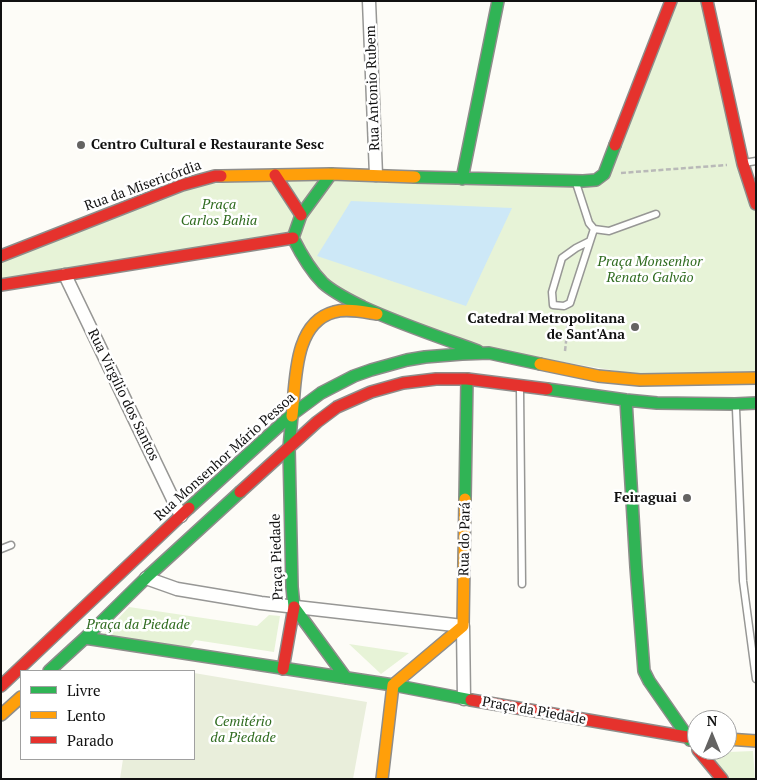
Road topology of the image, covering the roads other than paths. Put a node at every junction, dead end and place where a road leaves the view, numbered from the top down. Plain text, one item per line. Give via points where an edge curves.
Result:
1 (369, 1) edge
2 (498, 1) edge
3 (671, 1) edge
4 (707, 1) edge
5 (756, 161) edge
6 (743, 164) junction
7 (331, 174) junction
8 (275, 175) junction
9 (376, 175) junction
10 (462, 179) junction
11 (575, 181) junction
12 (756, 204) edge
13 (656, 214) dead end
14 (301, 215) junction
15 (594, 229) junction
16 (293, 238) junction
17 (590, 240) junction
18 (1, 256) edge
19 (65, 275) junction
20 (1, 285) edge
21 (377, 314) junction
22 (482, 352) junction
23 (756, 378) edge
24 (467, 379) junction
25 (520, 386) junction
26 (626, 400) junction
27 (756, 403) edge
28 (735, 404) junction
29 (293, 413) junction
30 (289, 448) junction
31 (181, 516) junction
32 (11, 546) dead end
33 (1, 549) edge
34 (146, 578) junction
35 (522, 584) dead end
36 (294, 607) junction
37 (463, 626) junction
38 (85, 638) junction
39 (283, 669) junction
40 (50, 670) edge
41 (346, 678) junction
42 (756, 679) edge
43 (393, 685) junction
44 (1, 686) edge
45 (20, 698) edge
46 (464, 699) junction
47 (1, 715) edge
48 (687, 731) edge
49 (687, 736) edge
50 (737, 740) edge
51 (756, 741) edge
52 (706, 760) edge
53 (382, 779) edge
54 (722, 779) edge

1 - 9 street, Rua Antonio Rubem
2 - 10 main road
3 - 11 main road via 604,174 594,180
4 - 6 main road
5 - 6 lane
6 - 12 main road
7 - 8 main road, Rua da Misericórdia
7 - 9 main road
7 - 14 main road
8 - 14 main road
8 - 18 main road, Rua da Misericórdia via 216,176 182,185
9 - 10 main road
10 - 11 main road
11 - 15 lane
13 - 15 lane via 609,231
14 - 16 main road
15 - 17 lane
16 - 19 main road
16 - 21 main road via 312,272 324,284
17 - 17 lane via 570,303 554,305 552,292 562,258
19 - 20 main road
19 - 31 street, Rua Virgílio dos Santos
21 - 22 main road
21 - 29 main road via 336,311 322,316 312,326 298,358
22 - 23 main road, Rua Monsenhor Mário Pessoa via 618,378
22 - 29 main road, Rua Monsenhor Mário Pessoa via 384,365 338,383
24 - 25 main road
24 - 30 main road via 403,383 371,392 337,407
24 - 37 main road, Rua do Pará
25 - 26 main road
25 - 35 lane
26 - 28 main road
26 - 48 main road via 644,671 648,681
27 - 28 main road
28 - 42 lane via 743,581
29 - 30 main road
29 - 31 main road, Rua Monsenhor Mário Pessoa
30 - 34 main road
30 - 36 main road, Praça Piedade
31 - 44 main road, Rua Monsenhor Mário Pessoa
32 - 33 lane
34 - 36 street via 177,588
34 - 38 main road
36 - 37 street
36 - 39 main road
36 - 41 main road, Praça Piedade
37 - 43 main road
37 - 46 street, Rua do Pará
38 - 39 main road, Praça da Piedade
38 - 40 main road
39 - 41 main road, Praça da Piedade
41 - 43 main road, Praça da Piedade
43 - 46 main road, Praça da Piedade
43 - 53 main road
45 - 47 main road
46 - 49 main road, Praça da Piedade
50 - 51 main road
52 - 54 main road

